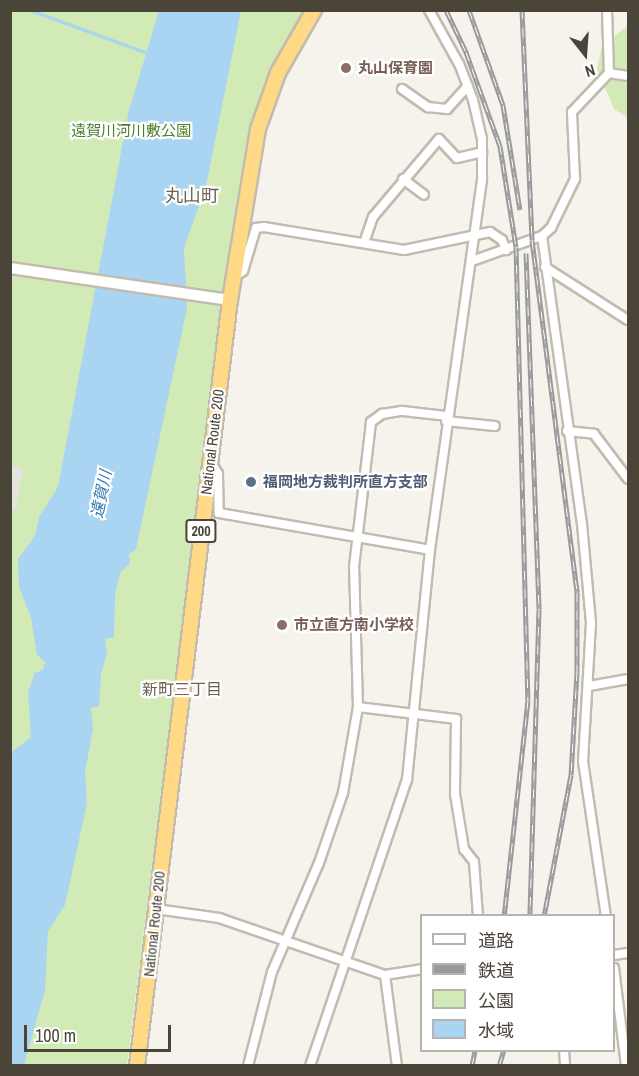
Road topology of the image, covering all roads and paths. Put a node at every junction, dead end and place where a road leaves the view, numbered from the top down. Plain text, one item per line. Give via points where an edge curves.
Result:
1 (314, 10) edge
2 (429, 10) edge
3 (607, 10) edge
4 (609, 73) junction
5 (628, 75) edge
6 (468, 86) junction
7 (402, 89) dead end
8 (482, 152) junction
9 (403, 179) junction
10 (424, 195) dead end
11 (475, 235) junction
12 (542, 236) junction
13 (364, 243) junction
14 (507, 250) junction
15 (472, 261) junction
16 (545, 267) junction
17 (10, 268) edge
18 (234, 277) junction
19 (226, 300) junction
20 (628, 321) edge
21 (446, 419) junction
22 (495, 426) dead end
23 (567, 431) junction
24 (210, 461) junction
25 (628, 479) edge
26 (356, 540) junction
27 (430, 549) junction
28 (628, 679) edge
29 (589, 686) junction
30 (358, 707) junction
31 (414, 714) junction
32 (156, 909) junction
33 (478, 914) edge
34 (606, 914) edge
35 (284, 942) junction
36 (345, 964) junction
37 (420, 969) edge
38 (385, 975) junction
39 (615, 976) edge
40 (137, 1065) edge
41 (248, 1065) edge
42 (310, 1065) edge
43 (397, 1065) edge
44 (626, 1065) edge

1 - 18 highway, National Route 200 / 200 via 278,73 258,129
2 - 6 street
3 - 4 street
4 - 5 street
4 - 12 street via 572,112 575,179 569,197
6 - 7 street via 447,109 428,107
6 - 8 street
8 - 9 street via 458,158 440,139
8 - 11 street
9 - 10 street
9 - 13 street via 372,217
11 - 13 street via 404,250
11 - 14 street via 490,232 502,240
11 - 15 street
12 - 14 street
12 - 16 street
13 - 18 street via 316,233 256,228 243,271
14 - 15 street
15 - 21 street
16 - 20 street
16 - 23 street
17 - 19 street
18 - 19 highway, National Route 200 / 200
19 - 24 highway, National Route 200 / 200
21 - 22 street
21 - 26 street via 402,411 382,414 371,422
21 - 27 street
23 - 25 street via 594,434
23 - 29 street via 582,524 591,623
24 - 26 street via 218,474 219,513
24 - 32 highway, National Route 200 / 200
26 - 27 street
26 - 30 street
27 - 31 street
28 - 29 street
29 - 34 street via 583,762
30 - 31 street
30 - 35 street via 343,793 319,863
31 - 33 street via 456,718 455,794 464,849 474,862
31 - 36 street via 407,780
32 - 35 street via 219,918
32 - 40 highway, National Route 200 / 200
35 - 36 street
35 - 41 street via 272,972
36 - 38 street
36 - 42 street
37 - 38 street
38 - 43 street
39 - 44 street

